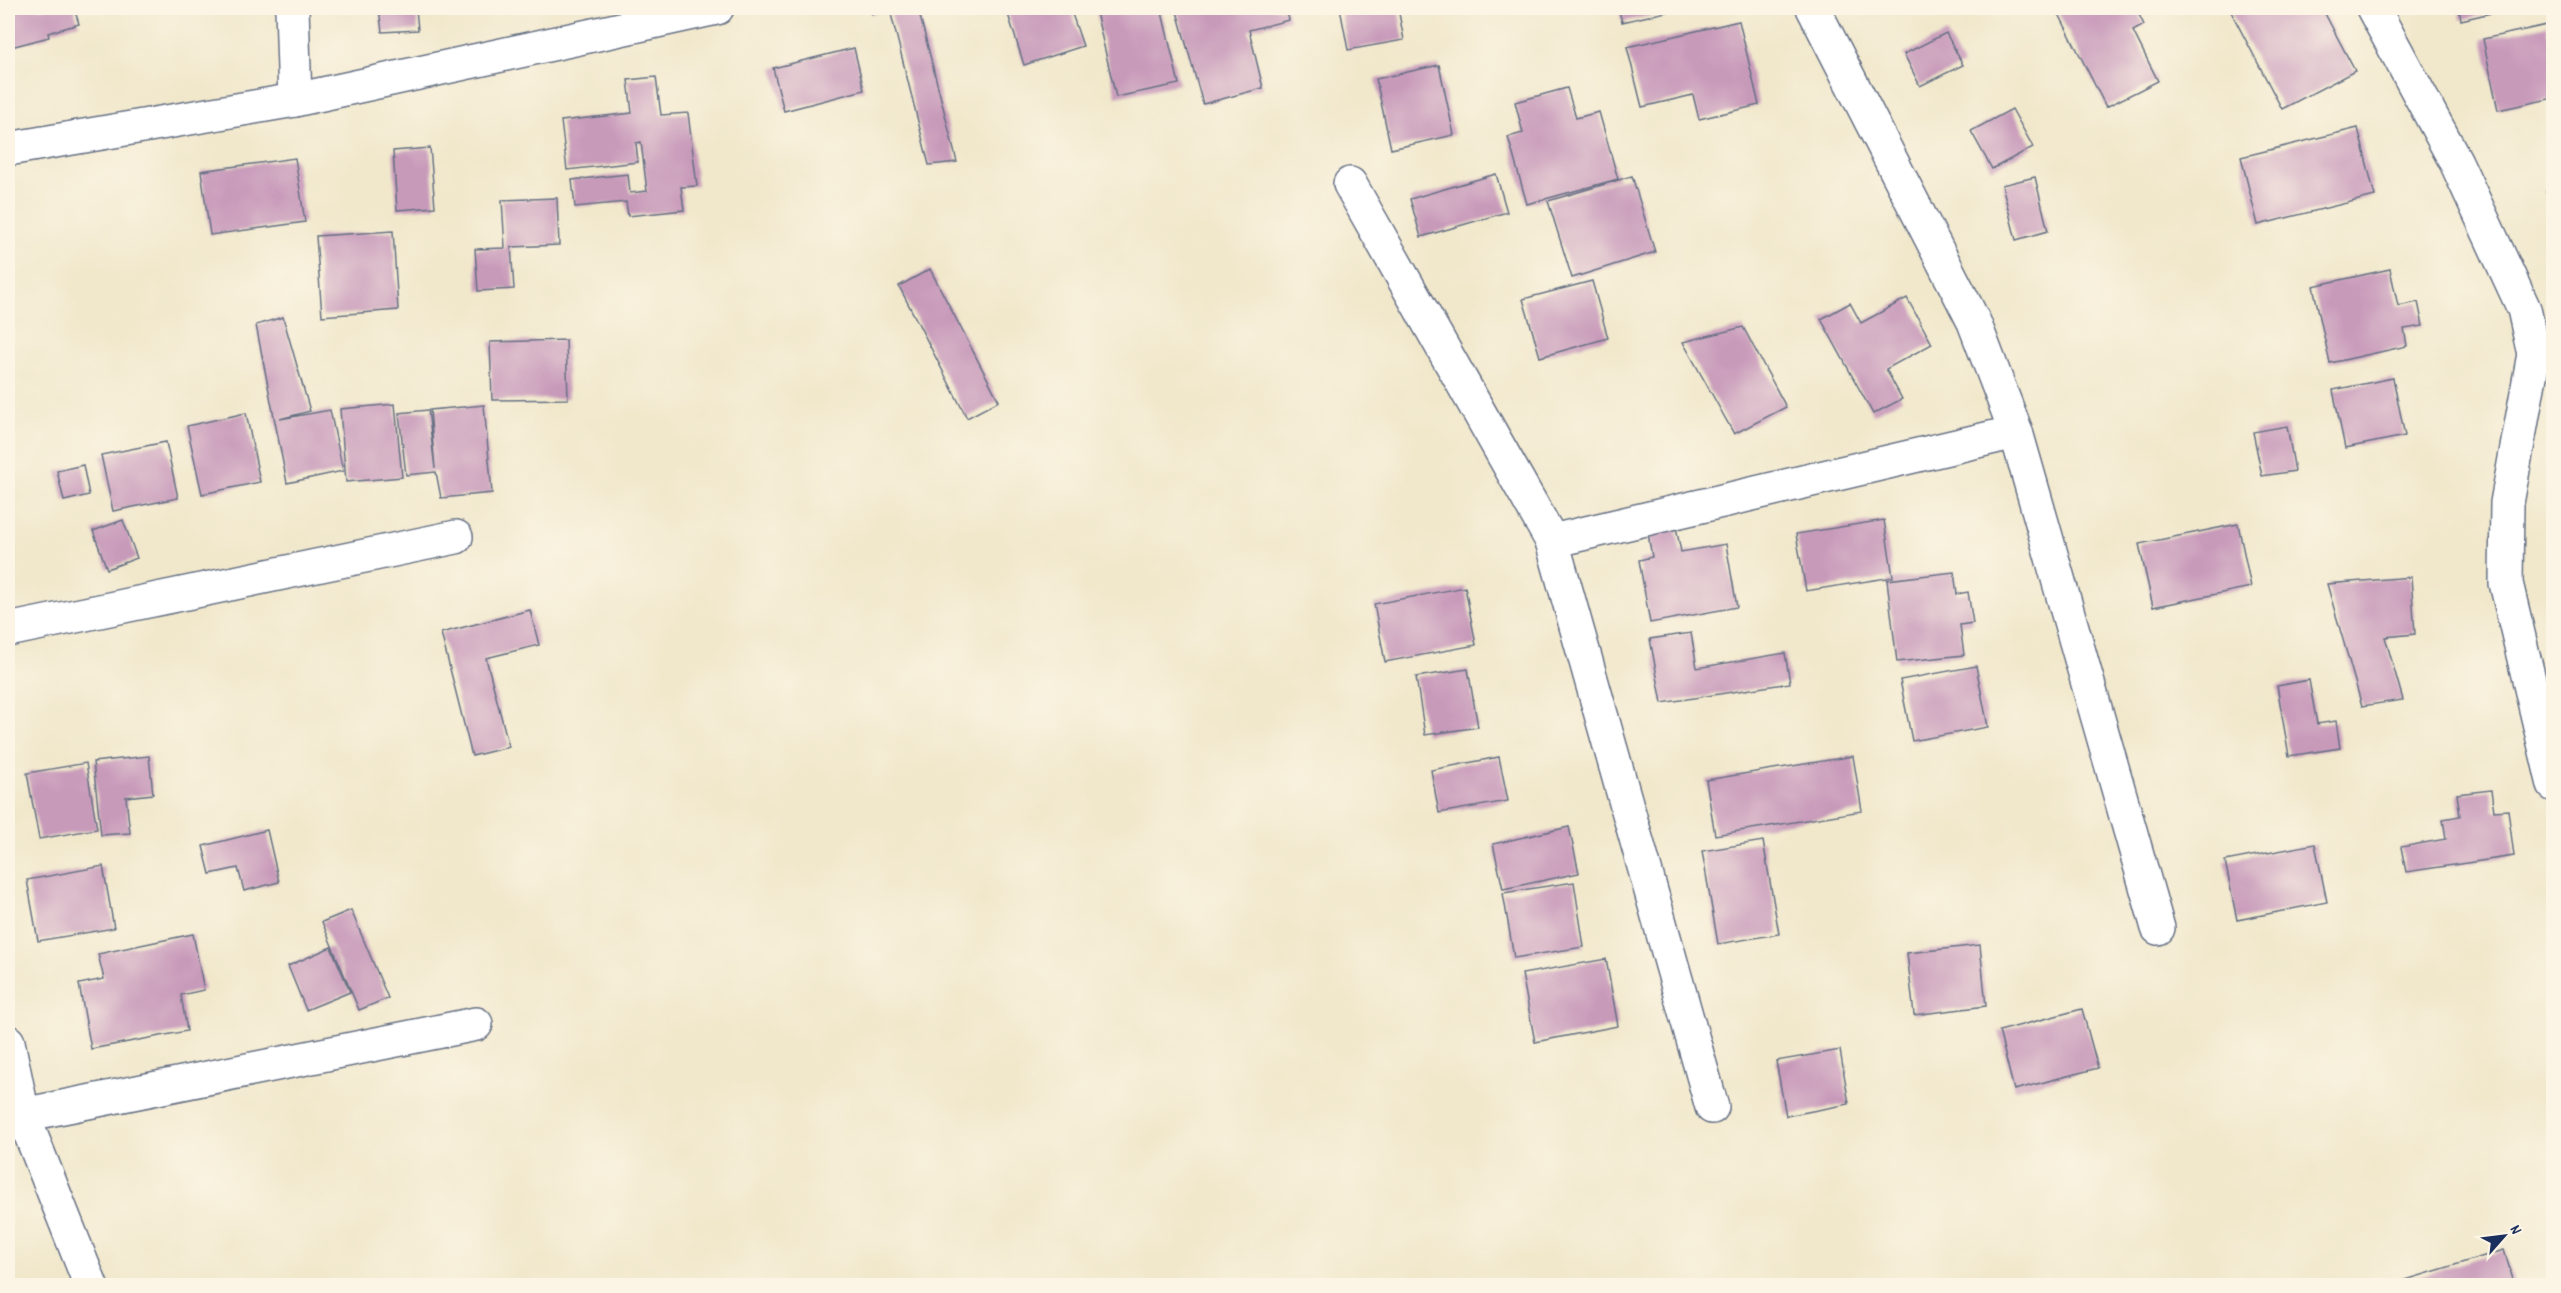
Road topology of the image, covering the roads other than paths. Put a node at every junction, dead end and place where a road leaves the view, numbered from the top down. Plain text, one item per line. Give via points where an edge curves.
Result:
1 (292, 8) edge
2 (717, 8) edge
3 (1813, 8) edge
4 (2373, 8) edge
5 (295, 100) junction
6 (8, 149) edge
7 (1350, 184) dead end
8 (2016, 432) junction
9 (456, 537) dead end
10 (1552, 541) junction
11 (8, 630) edge
12 (2553, 785) edge
13 (2158, 928) dead end
14 (476, 1024) dead end
15 (8, 1042) edge
16 (1712, 1107) dead end
17 (15, 1116) edge
18 (91, 1286) edge

1 - 5 street
2 - 5 street
3 - 8 street via 1974,322
4 - 12 street via 2456,162 2524,309 2534,354 2507,504 2506,583
5 - 6 street
7 - 10 street
8 - 10 street
8 - 13 street
9 - 11 street
10 - 16 street
14 - 17 street
15 - 17 street
17 - 18 street

